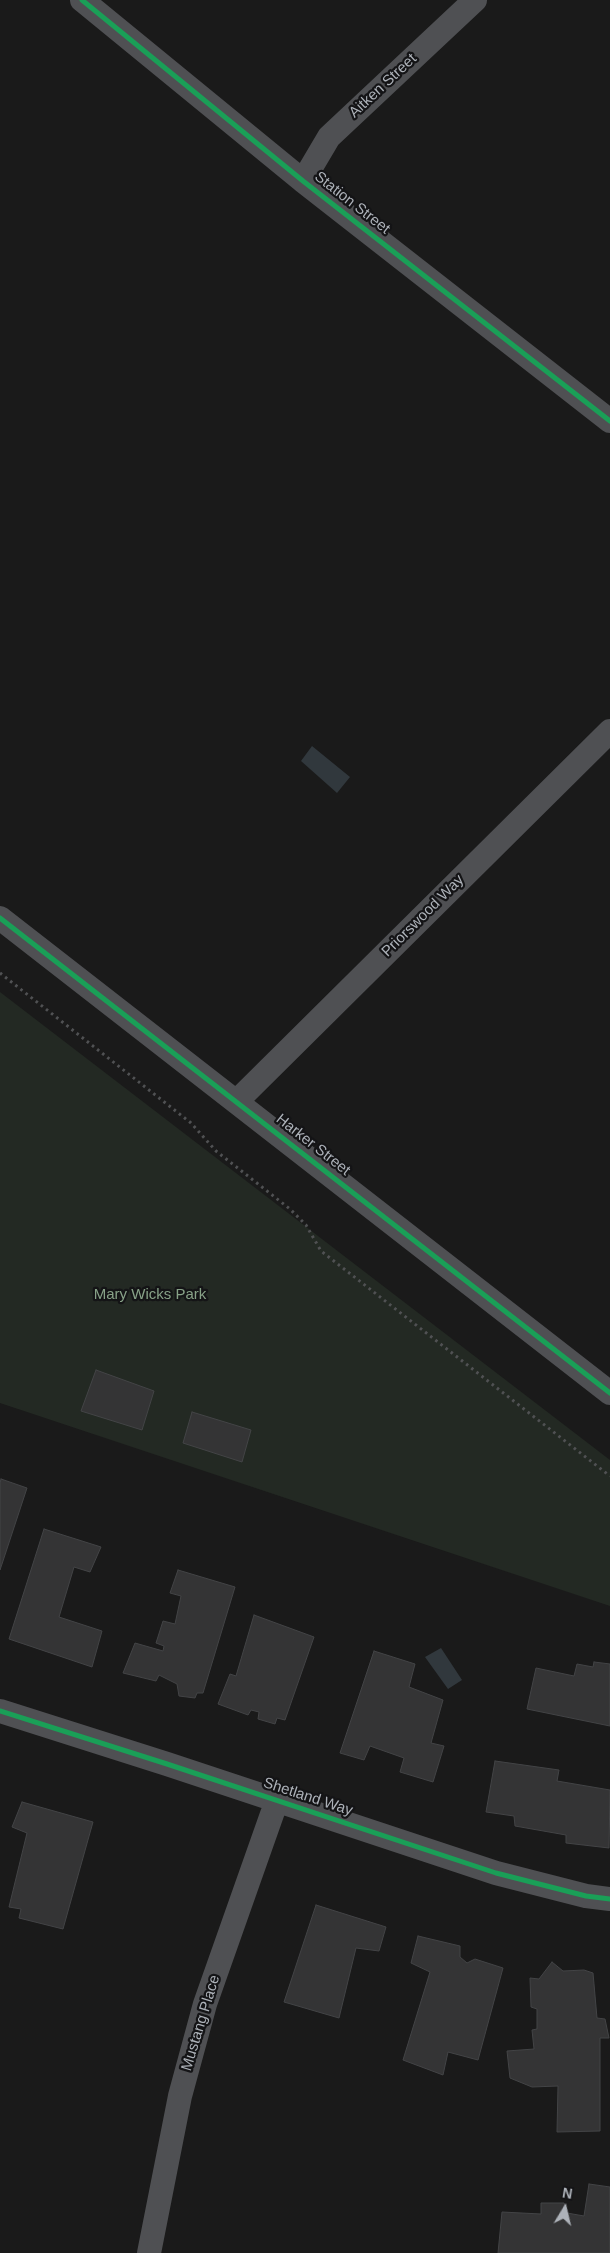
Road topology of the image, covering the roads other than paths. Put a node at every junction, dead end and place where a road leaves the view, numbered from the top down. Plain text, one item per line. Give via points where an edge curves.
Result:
1 (82, 0) edge
2 (474, 0) edge
3 (303, 181) junction
4 (610, 421) edge
5 (610, 731) edge
6 (0, 918) edge
7 (237, 1101) junction
8 (610, 1393) edge
9 (0, 1711) edge
10 (277, 1800) junction
11 (610, 1899) edge
12 (149, 2253) edge

1 - 3 street, Station Street
2 - 3 street, Aitken Street via 329,137
3 - 4 street, Station Street
5 - 7 street, Priorswood Way
6 - 7 street, Harker Street
7 - 8 street, Harker Street
9 - 10 street, Shetland Way
10 - 11 street, Shetland Way via 496,1873
10 - 12 street, Mustang Place via 205,2004 180,2096

